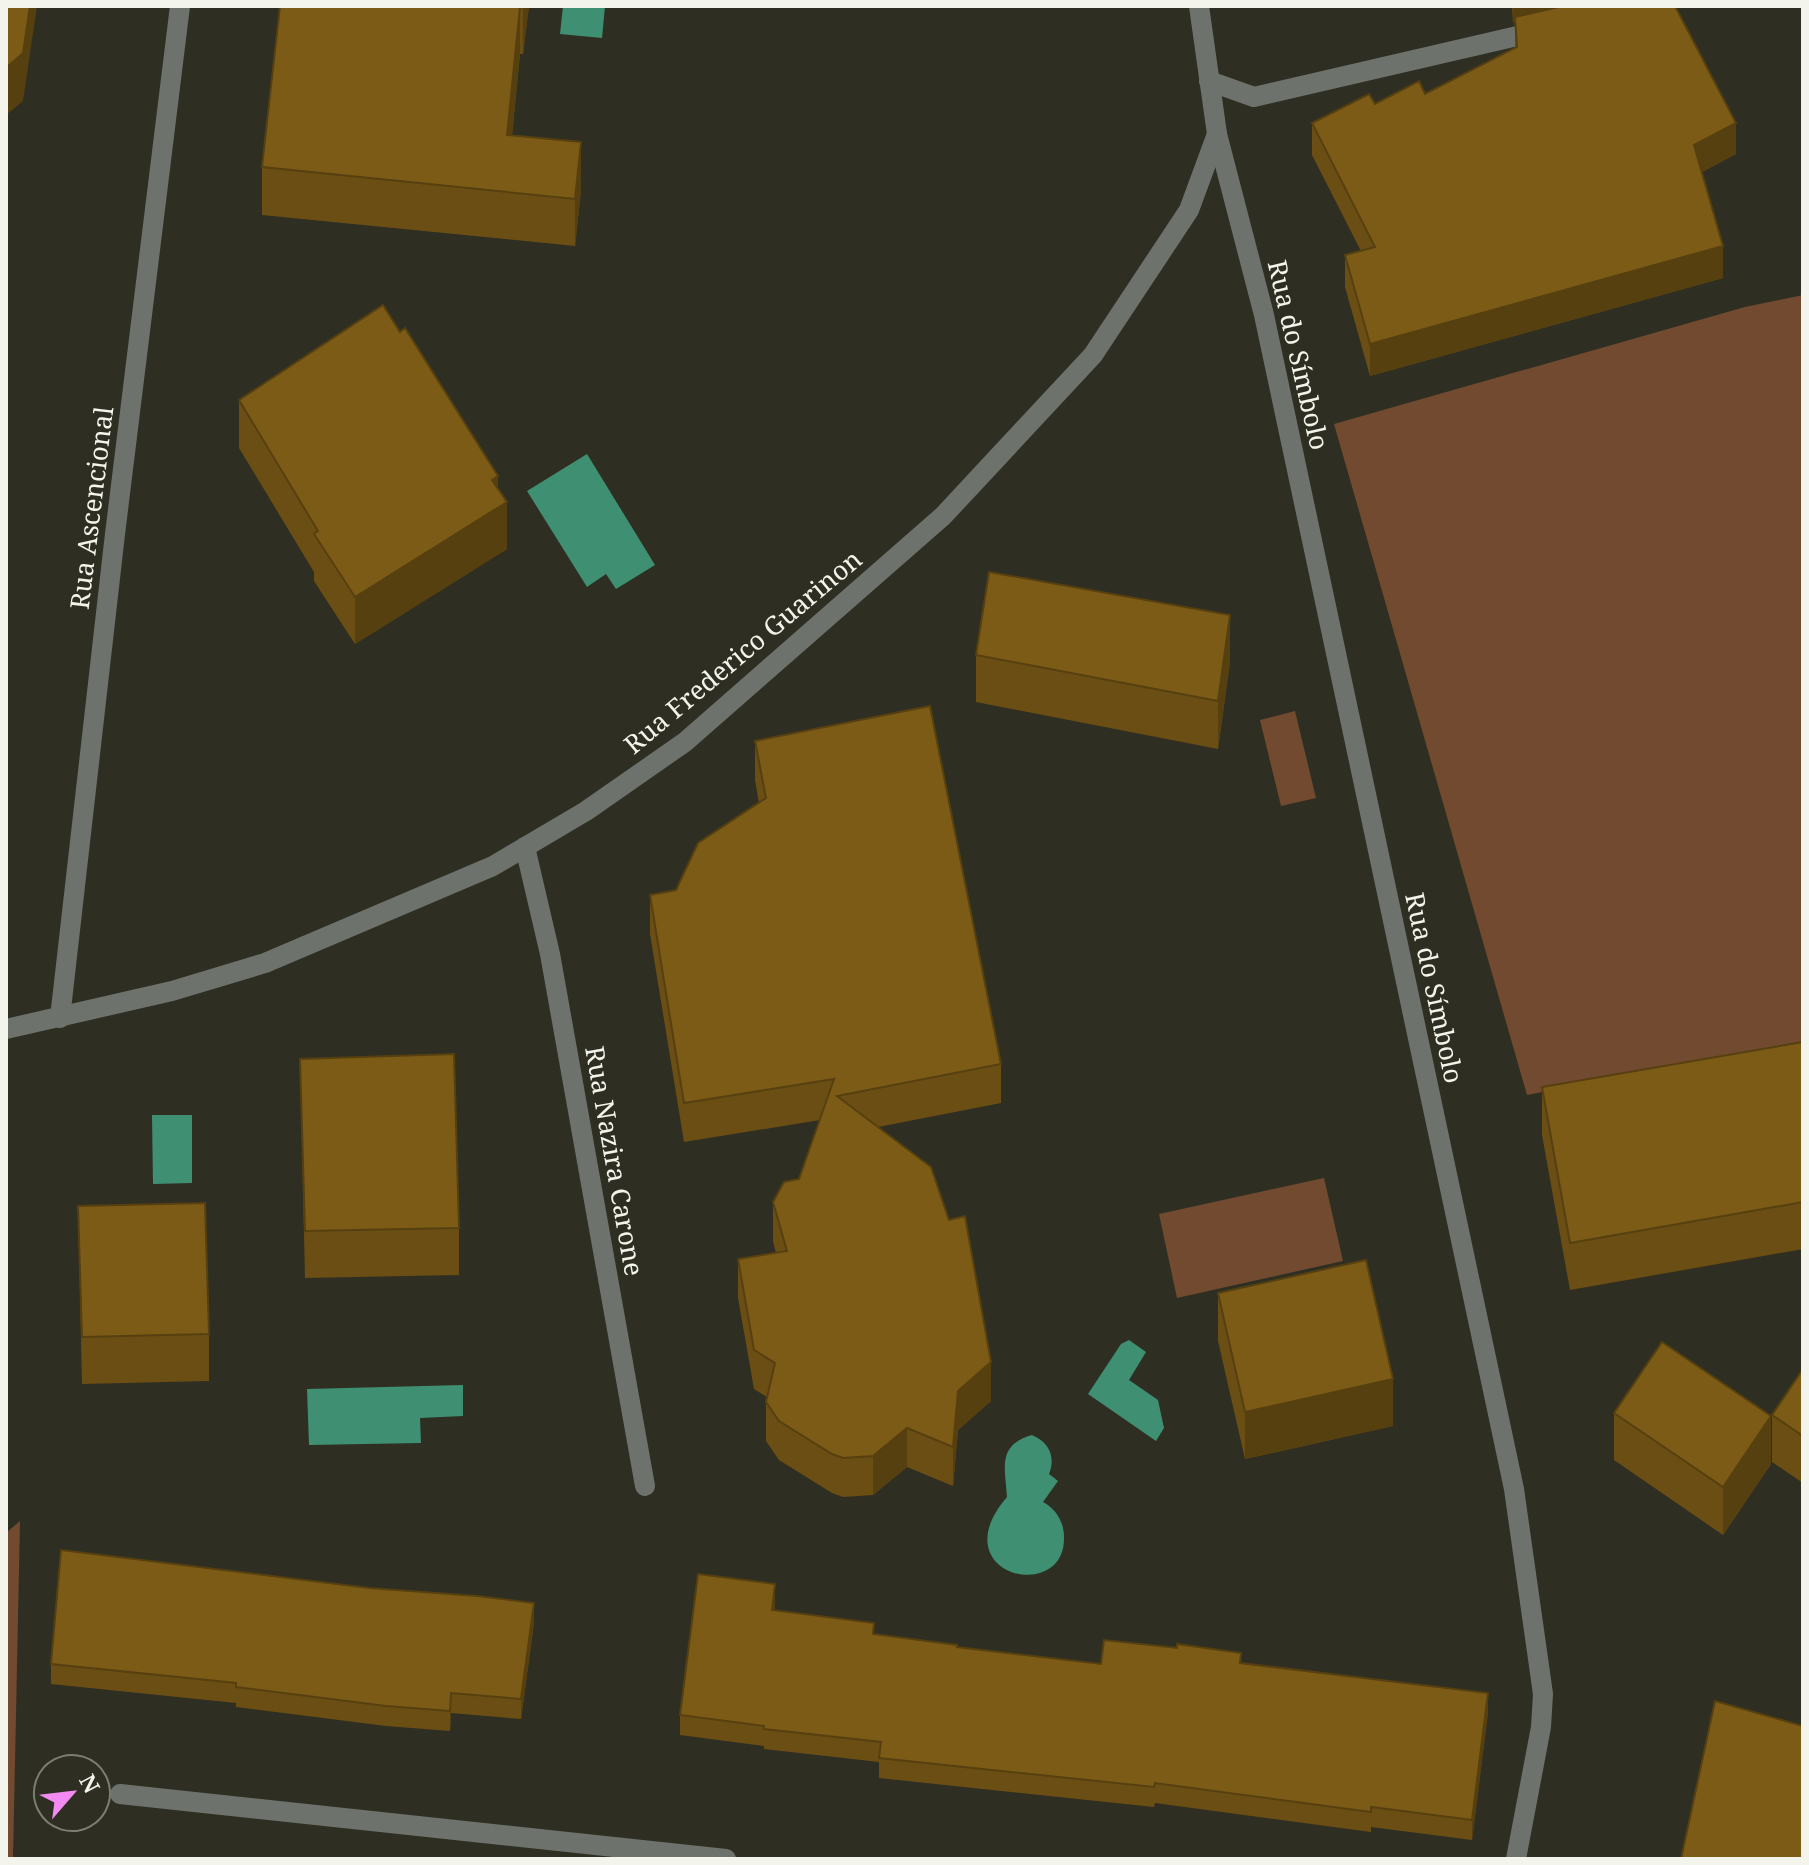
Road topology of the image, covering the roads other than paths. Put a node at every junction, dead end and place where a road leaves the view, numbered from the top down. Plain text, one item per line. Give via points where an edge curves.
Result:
1 (180, 6) edge
2 (1199, 6) edge
3 (1566, 24) edge
4 (1209, 81) junction
5 (1217, 134) junction
6 (525, 847) junction
7 (60, 1018) junction
8 (6, 1029) edge
9 (645, 1486) dead end
10 (120, 1794) dead end
11 (726, 1859) edge
12 (1516, 1859) edge

1 - 7 street, Rua Ascencional
2 - 4 street, Rua Frederico Guarinon
3 - 4 street via 1254,97
4 - 5 street, Rua Frederico Guarinon
5 - 6 street, Rua Frederico Guarinon via 1189,210 1093,355 943,516 685,742
5 - 12 street, Rua do Símbolo via 1264,315 1514,1489 1543,1694
6 - 7 street, Rua Frederico Guarinon via 493,866 265,963
6 - 9 street, Rua Nazira Carone via 550,954
7 - 8 street, Rua Frederico Guarinon
10 - 11 street

